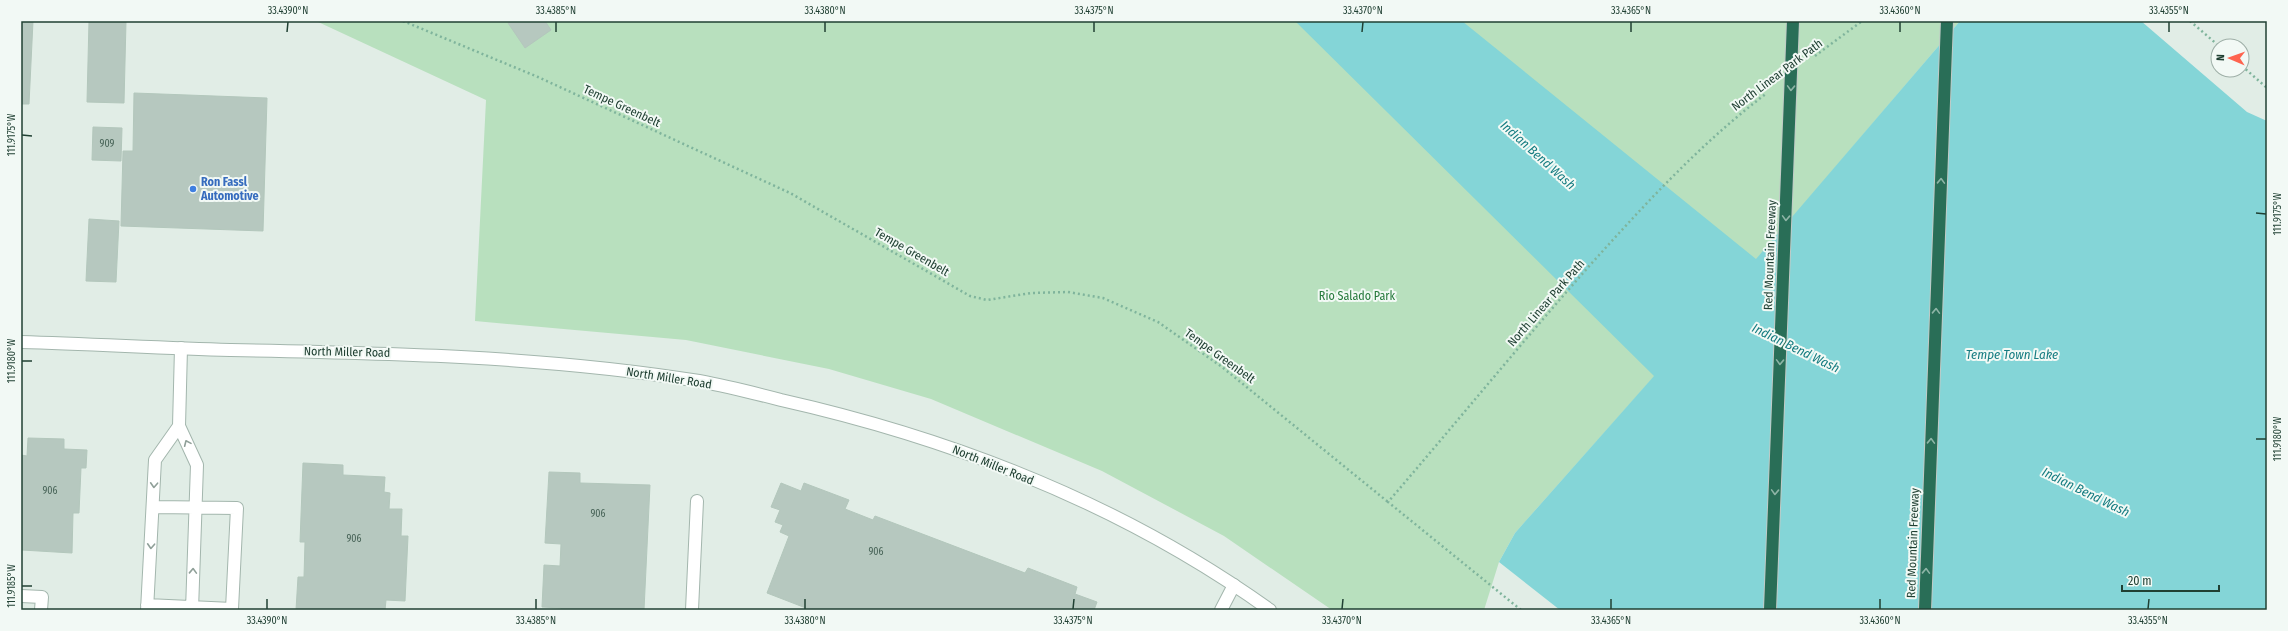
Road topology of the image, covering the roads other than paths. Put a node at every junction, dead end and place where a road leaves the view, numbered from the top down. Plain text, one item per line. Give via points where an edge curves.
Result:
1 (1794, 21) edge
2 (1947, 21) edge
3 (21, 342) edge
4 (181, 348) junction
5 (179, 426) junction
6 (697, 501) dead end
7 (153, 507) junction
8 (195, 508) junction
9 (1234, 585) junction
10 (21, 596) edge
11 (147, 607) edge
12 (192, 608) edge
13 (41, 610) edge
14 (692, 610) edge
15 (1221, 610) edge
16 (1270, 610) edge
17 (1770, 610) edge
18 (1925, 610) edge

1 -> 17 highway, Red Mountain Freeway, bridge
18 -> 2 highway, Red Mountain Freeway
3 - 4 street, North Miller Road
4 - 5 street
4 - 9 street, North Miller Road via 411,354 596,367 701,381 855,416 984,458 1123,521
5 -> 7 street via 155,460
8 -> 5 street via 197,465
6 - 14 street
7 - 8 street
7 -> 11 street
12 -> 8 street
8 - 12 street via 237,508 232,609
9 - 15 street
9 - 16 street, North Miller Road
10 - 13 street via 42,597
11 - 12 street

